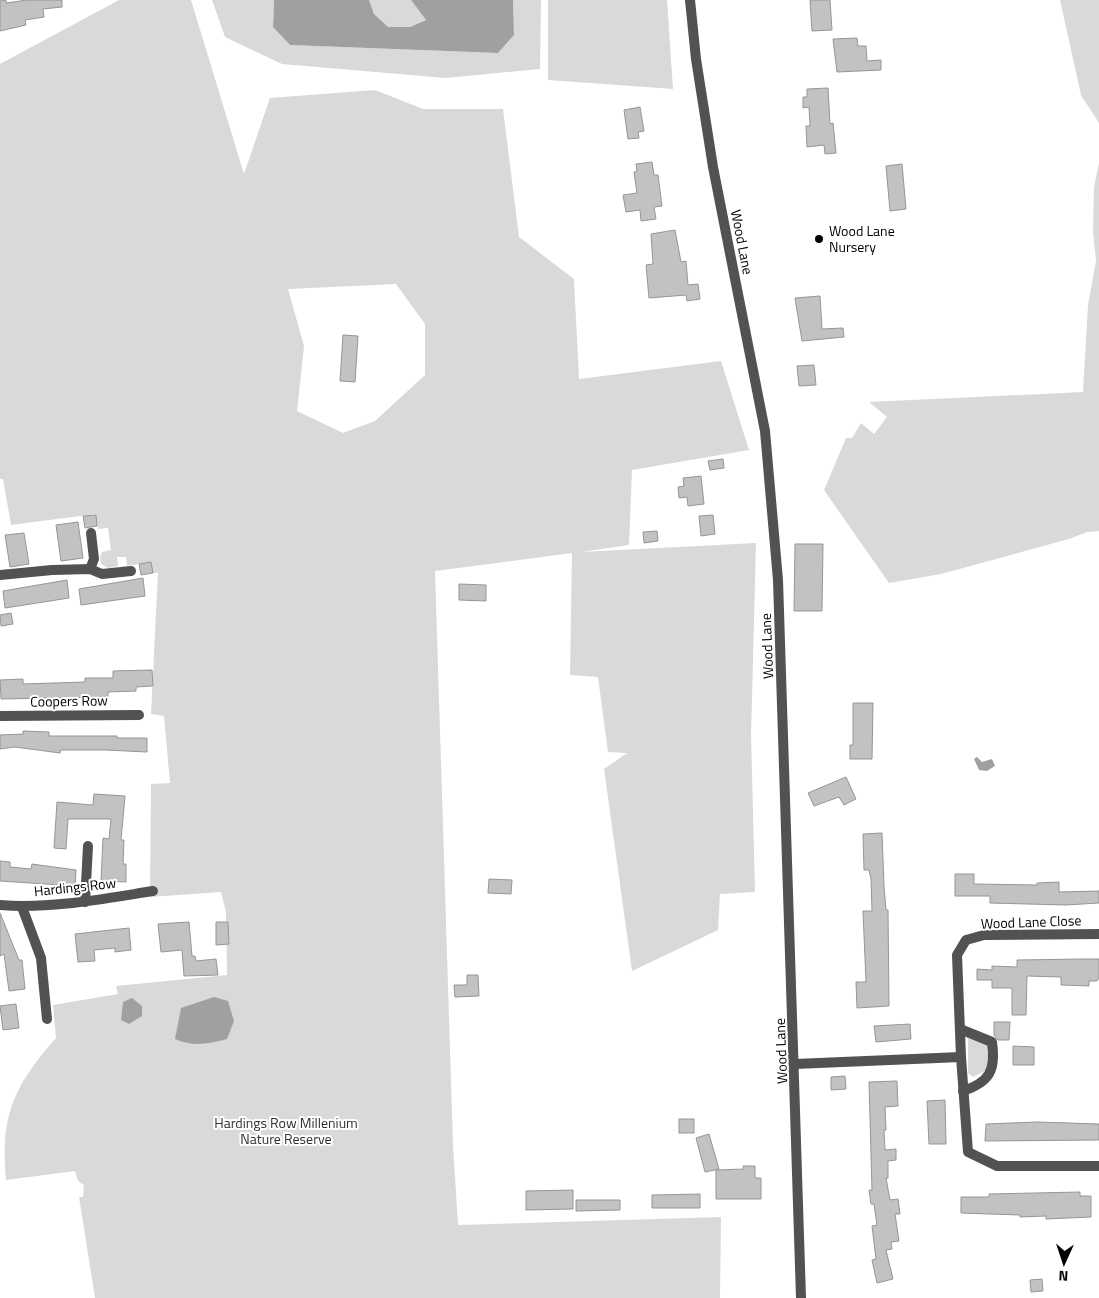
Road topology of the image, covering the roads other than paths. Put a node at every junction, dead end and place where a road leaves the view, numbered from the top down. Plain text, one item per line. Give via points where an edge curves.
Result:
1 (690, 0) edge
2 (90, 533) dead end
3 (90, 569) junction
4 (132, 571) dead end
5 (0, 575) edge
6 (139, 715) dead end
7 (0, 716) edge
8 (88, 846) dead end
9 (153, 891) dead end
10 (85, 902) junction
11 (0, 905) edge
12 (22, 907) junction
13 (1099, 934) edge
14 (47, 1019) dead end
15 (960, 1029) junction
16 (960, 1057) junction
17 (795, 1064) junction
18 (963, 1091) junction
19 (1099, 1166) edge
20 (801, 1298) edge

1 - 17 street, Wood Lane via 713,167 765,431 778,580
2 - 3 street via 94,559
3 - 4 street via 102,574
3 - 5 street
6 - 7 street, Coopers Row
8 - 10 street
9 - 10 street, Hardings Row
10 - 12 street, Hardings Row
11 - 12 street, Hardings Row
12 - 14 street via 41,958
13 - 15 street, Wood Lane Close via 984,935 966,940 957,955
15 - 16 street, Wood Lane Close
15 - 18 street via 992,1042 994,1058 981,1085
16 - 17 street
16 - 18 street, Wood Lane Close
17 - 20 street, Wood Lane
18 - 19 street, Wood Lane Close via 968,1152 983,1161 996,1166

